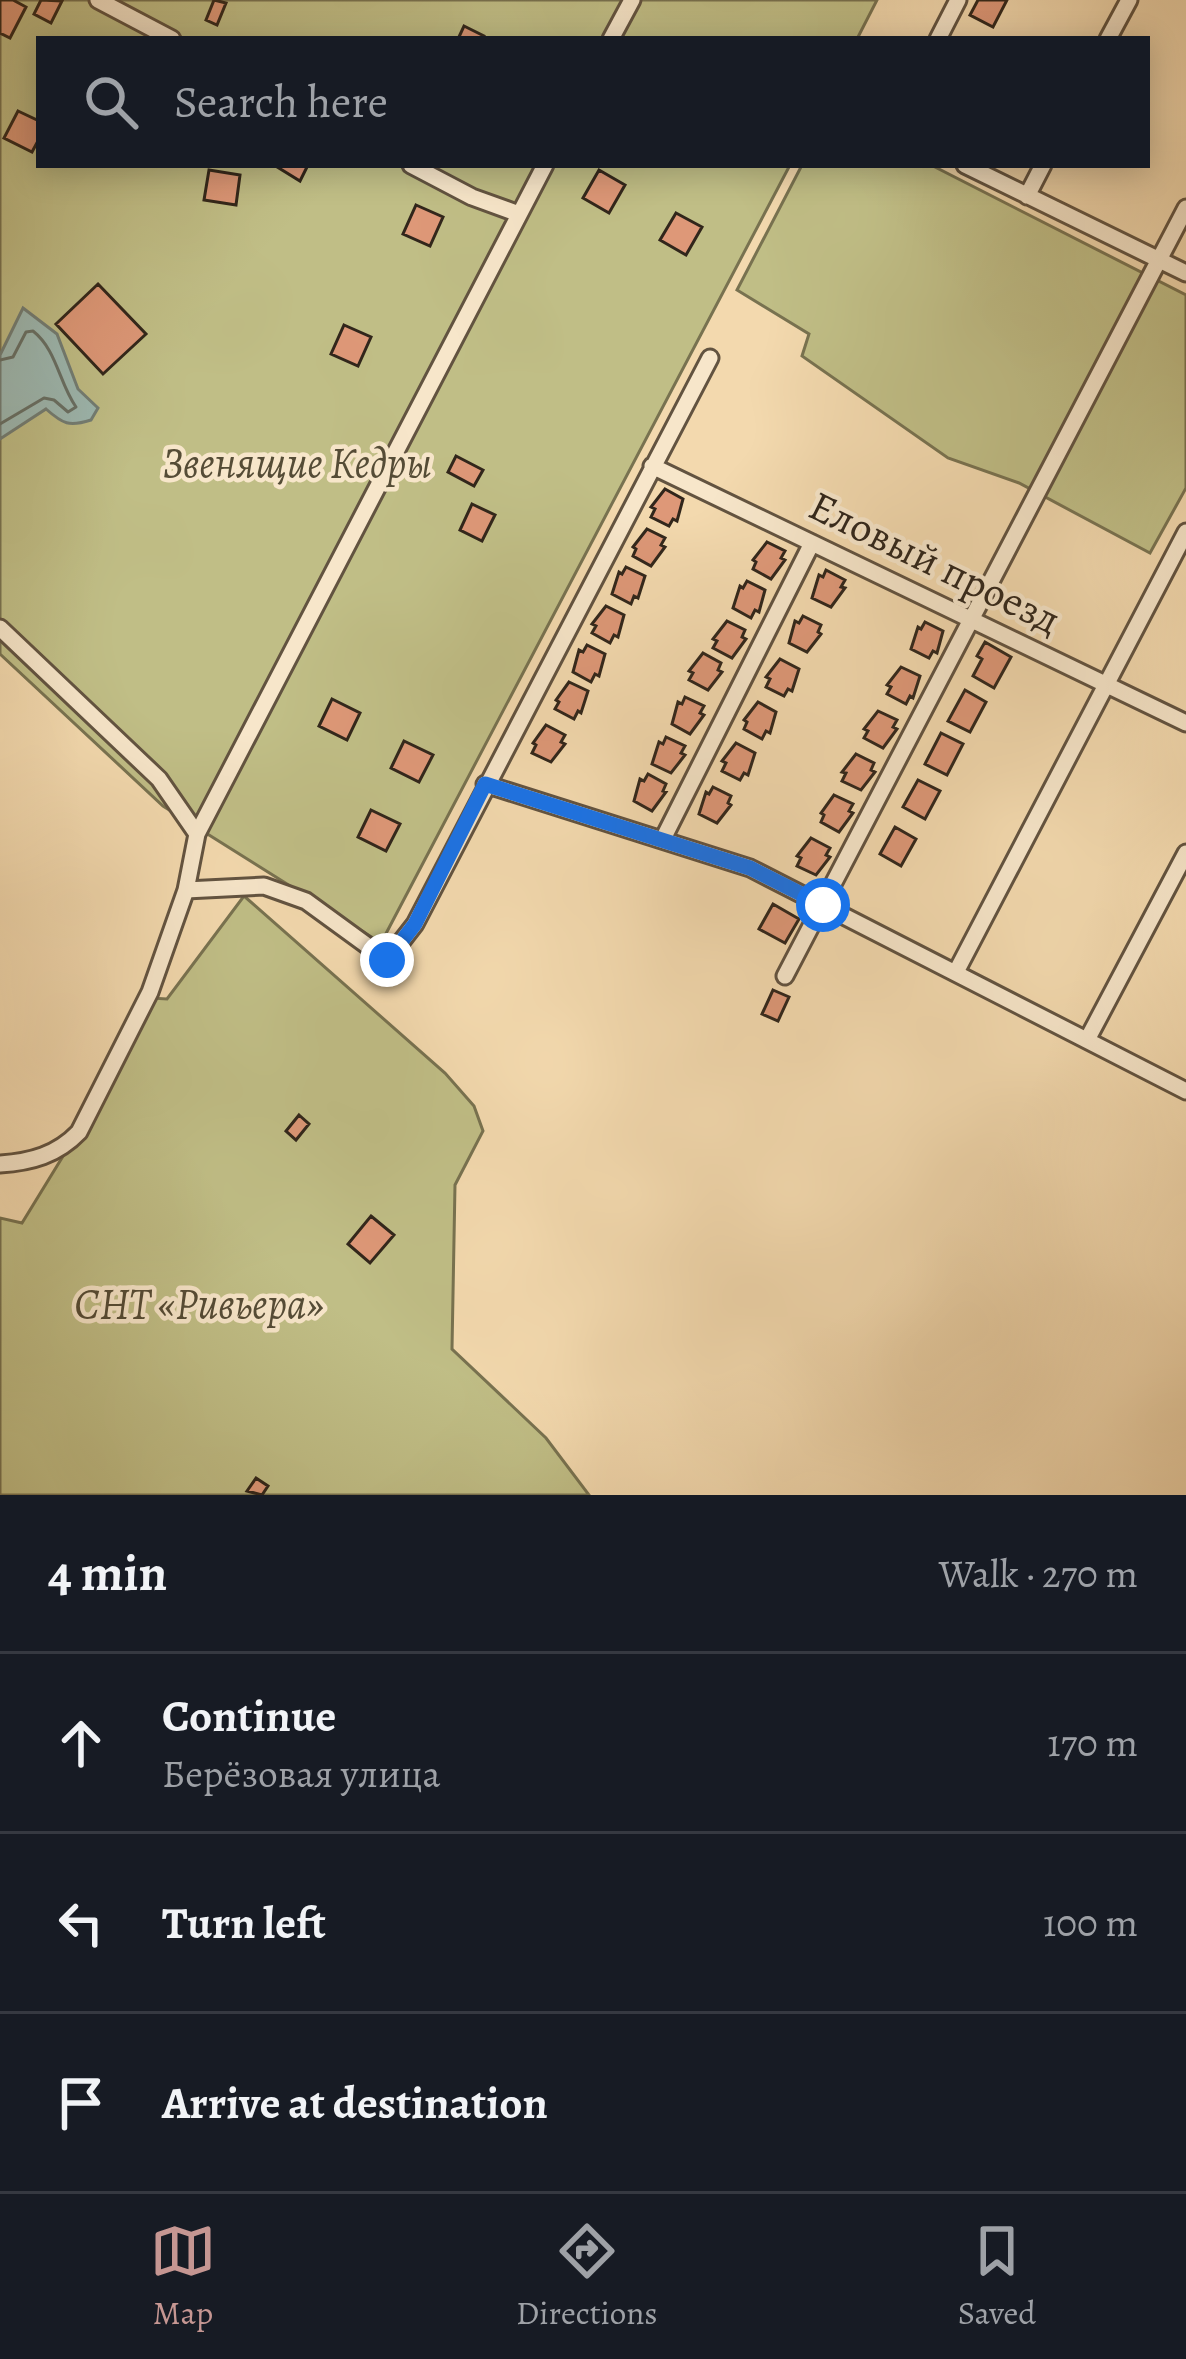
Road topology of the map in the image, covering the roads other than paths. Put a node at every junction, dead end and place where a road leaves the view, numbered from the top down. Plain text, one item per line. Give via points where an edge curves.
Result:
1 (98, 0) edge
2 (632, 0) edge
3 (958, 0) edge
4 (1129, 0) edge
5 (166, 36) edge
6 (613, 36) edge
7 (940, 36) edge
8 (1110, 36) edge
9 (417, 168) edge
10 (543, 168) edge
11 (971, 168) edge
12 (1041, 168) edge
13 (1027, 196) junction
14 (1186, 208) edge
15 (519, 214) junction
16 (1159, 260) junction
17 (1186, 273) edge
18 (710, 358) dead end
19 (652, 466) junction
20 (1186, 532) edge
21 (812, 543) junction
22 (973, 620) junction
23 (0, 628) edge
24 (1105, 683) junction
25 (1186, 723) edge
26 (485, 784) junction
27 (197, 834) junction
28 (663, 838) junction
29 (1186, 853) edge
30 (186, 890) junction
31 (823, 905) junction
32 (956, 972) junction
33 (785, 976) dead end
34 (1087, 1040) junction
35 (1186, 1091) edge
36 (0, 1164) edge

1 - 5 street
2 - 6 street
3 - 7 street
4 - 8 street
9 - 15 street
10 - 15 street
11 - 13 street
12 - 13 street
13 - 16 street
14 - 16 street
15 - 27 street
16 - 17 street
16 - 22 street
18 - 19 street
19 - 21 street, Еловый проезд
19 - 26 street
20 - 24 street
21 - 22 street, Еловый проезд
21 - 28 street
22 - 24 street, Еловый проезд
22 - 31 street
23 - 27 street via 159,779
24 - 25 street, Еловый проезд
24 - 32 street
26 - 28 street
26 - 30 street via 415,924 387,960 306,902 264,886
27 - 30 street
28 - 31 street
29 - 34 street
30 - 36 street via 150,992 79,1132 46,1156
31 - 32 street
31 - 33 street
32 - 34 street
34 - 35 street

